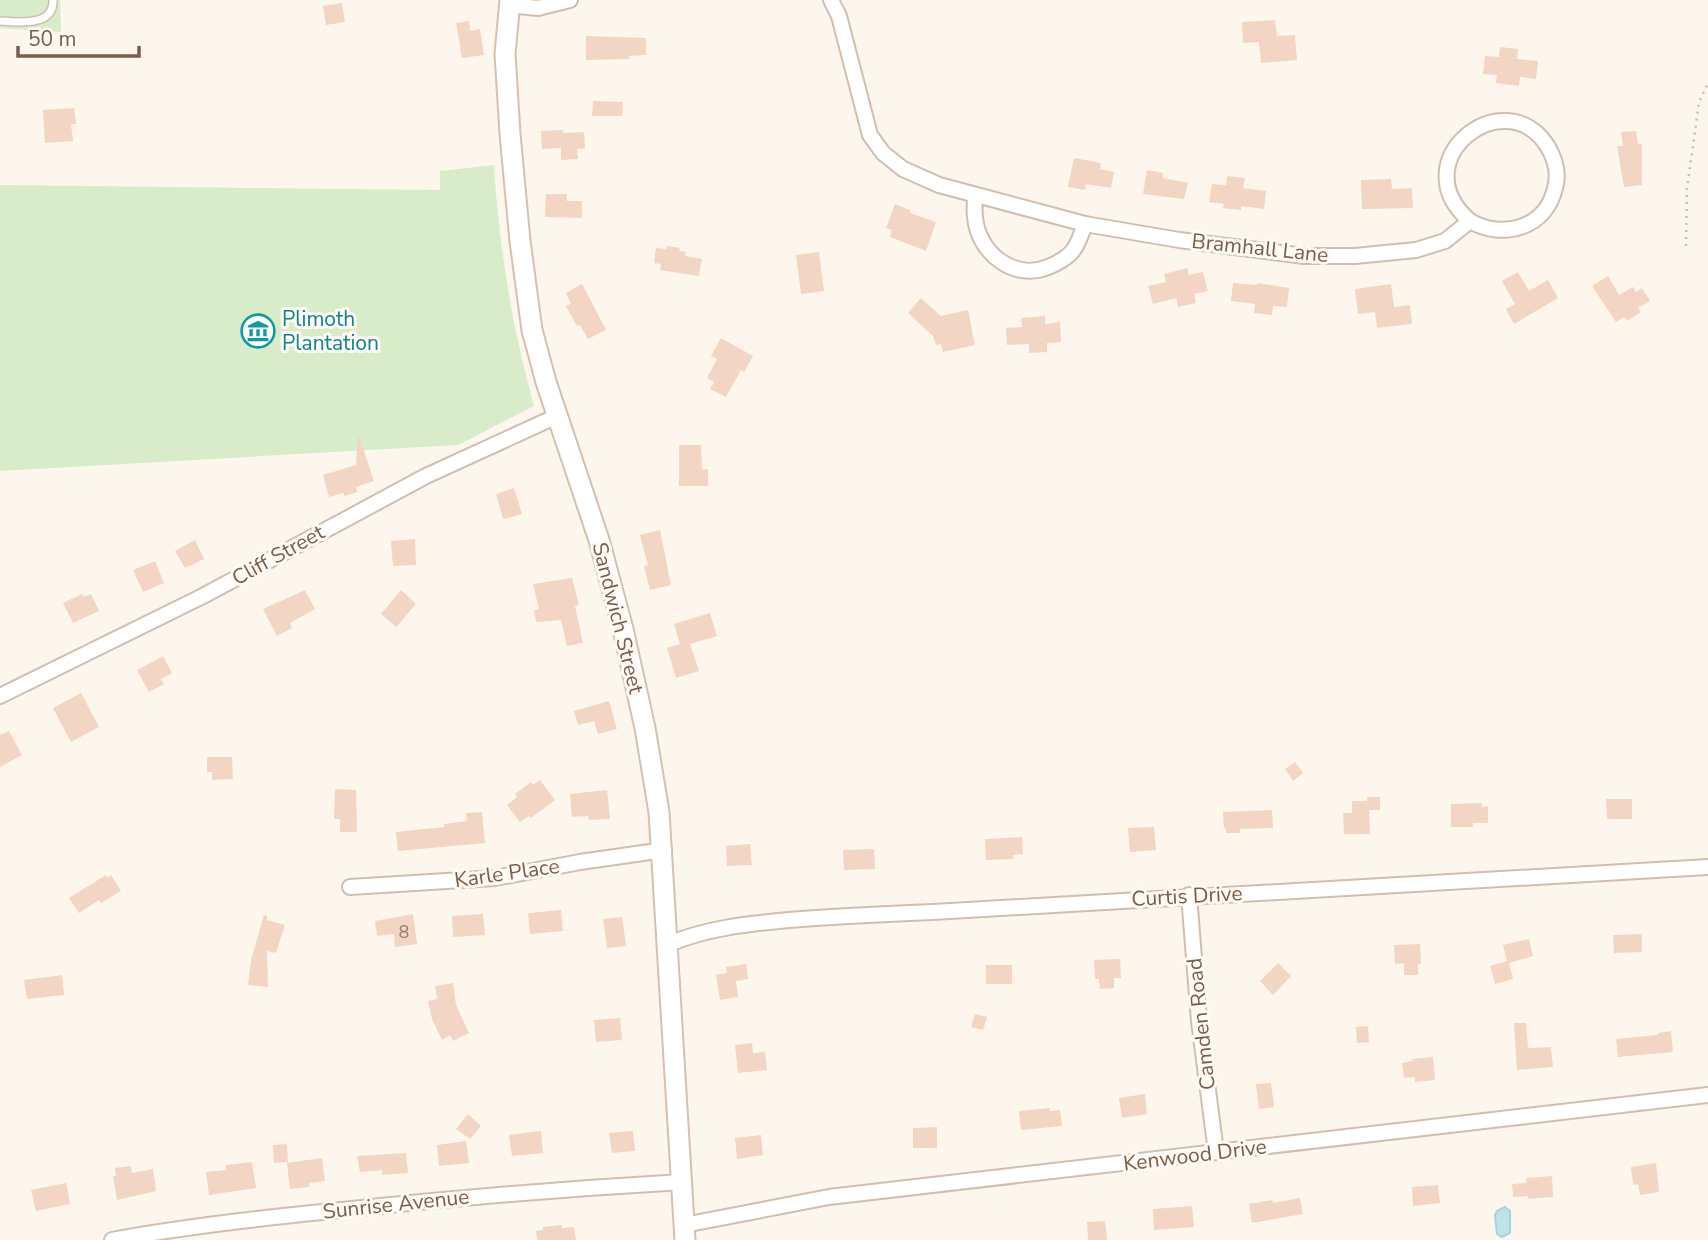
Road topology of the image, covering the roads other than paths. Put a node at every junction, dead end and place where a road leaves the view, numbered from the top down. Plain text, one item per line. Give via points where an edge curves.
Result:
1 (53, 0) edge
2 (570, 0) edge
3 (831, 0) edge
4 (510, 3) edge
5 (0, 21) edge
6 (975, 196) junction
7 (1470, 221) junction
8 (1085, 224) junction
9 (557, 416) junction
10 (0, 696) edge
11 (664, 850) junction
12 (1708, 867) edge
13 (350, 887) dead end
14 (1189, 895) junction
15 (668, 944) junction
16 (1708, 1096) edge
17 (1216, 1152) junction
18 (682, 1182) junction
19 (685, 1232) edge
20 (112, 1240) edge

1 - 5 lane via 49,14 39,20
2 - 4 street via 538,8
3 - 6 street, Bramhall Lane via 870,135 883,153 903,169
4 - 9 street, Sandwich Street via 505,43 507,88 522,264 534,339
6 - 8 street, Bramhall Lane
6 - 8 street via 980,236 992,256 1010,268 1037,272 1055,264 1074,250
7 - 7 street via 1504,231 1528,225 1546,209 1556,187 1555,164 1545,143 1528,128 1505,121 1482,125 1456,146 1448,166 1448,187 1455,206
7 - 8 street, Bramhall Lane via 1445,241 1416,250 1330,256 1264,252
9 - 10 street, Cliff Street via 426,476 203,596
9 - 11 street, Sandwich Street via 599,540 626,642 652,763
11 - 13 street, Karle Place via 495,878
11 - 15 street, Sandwich Street
12 - 14 street, Curtis Drive
14 - 15 street, Curtis Drive via 740,925
14 - 17 street, Camden Road
15 - 18 street, Sandwich Street
16 - 17 street, Kenwood Drive
17 - 19 street, Kenwood Drive via 829,1197
18 - 19 street, Sandwich Street
18 - 20 street, Sunrise Avenue via 420,1201

